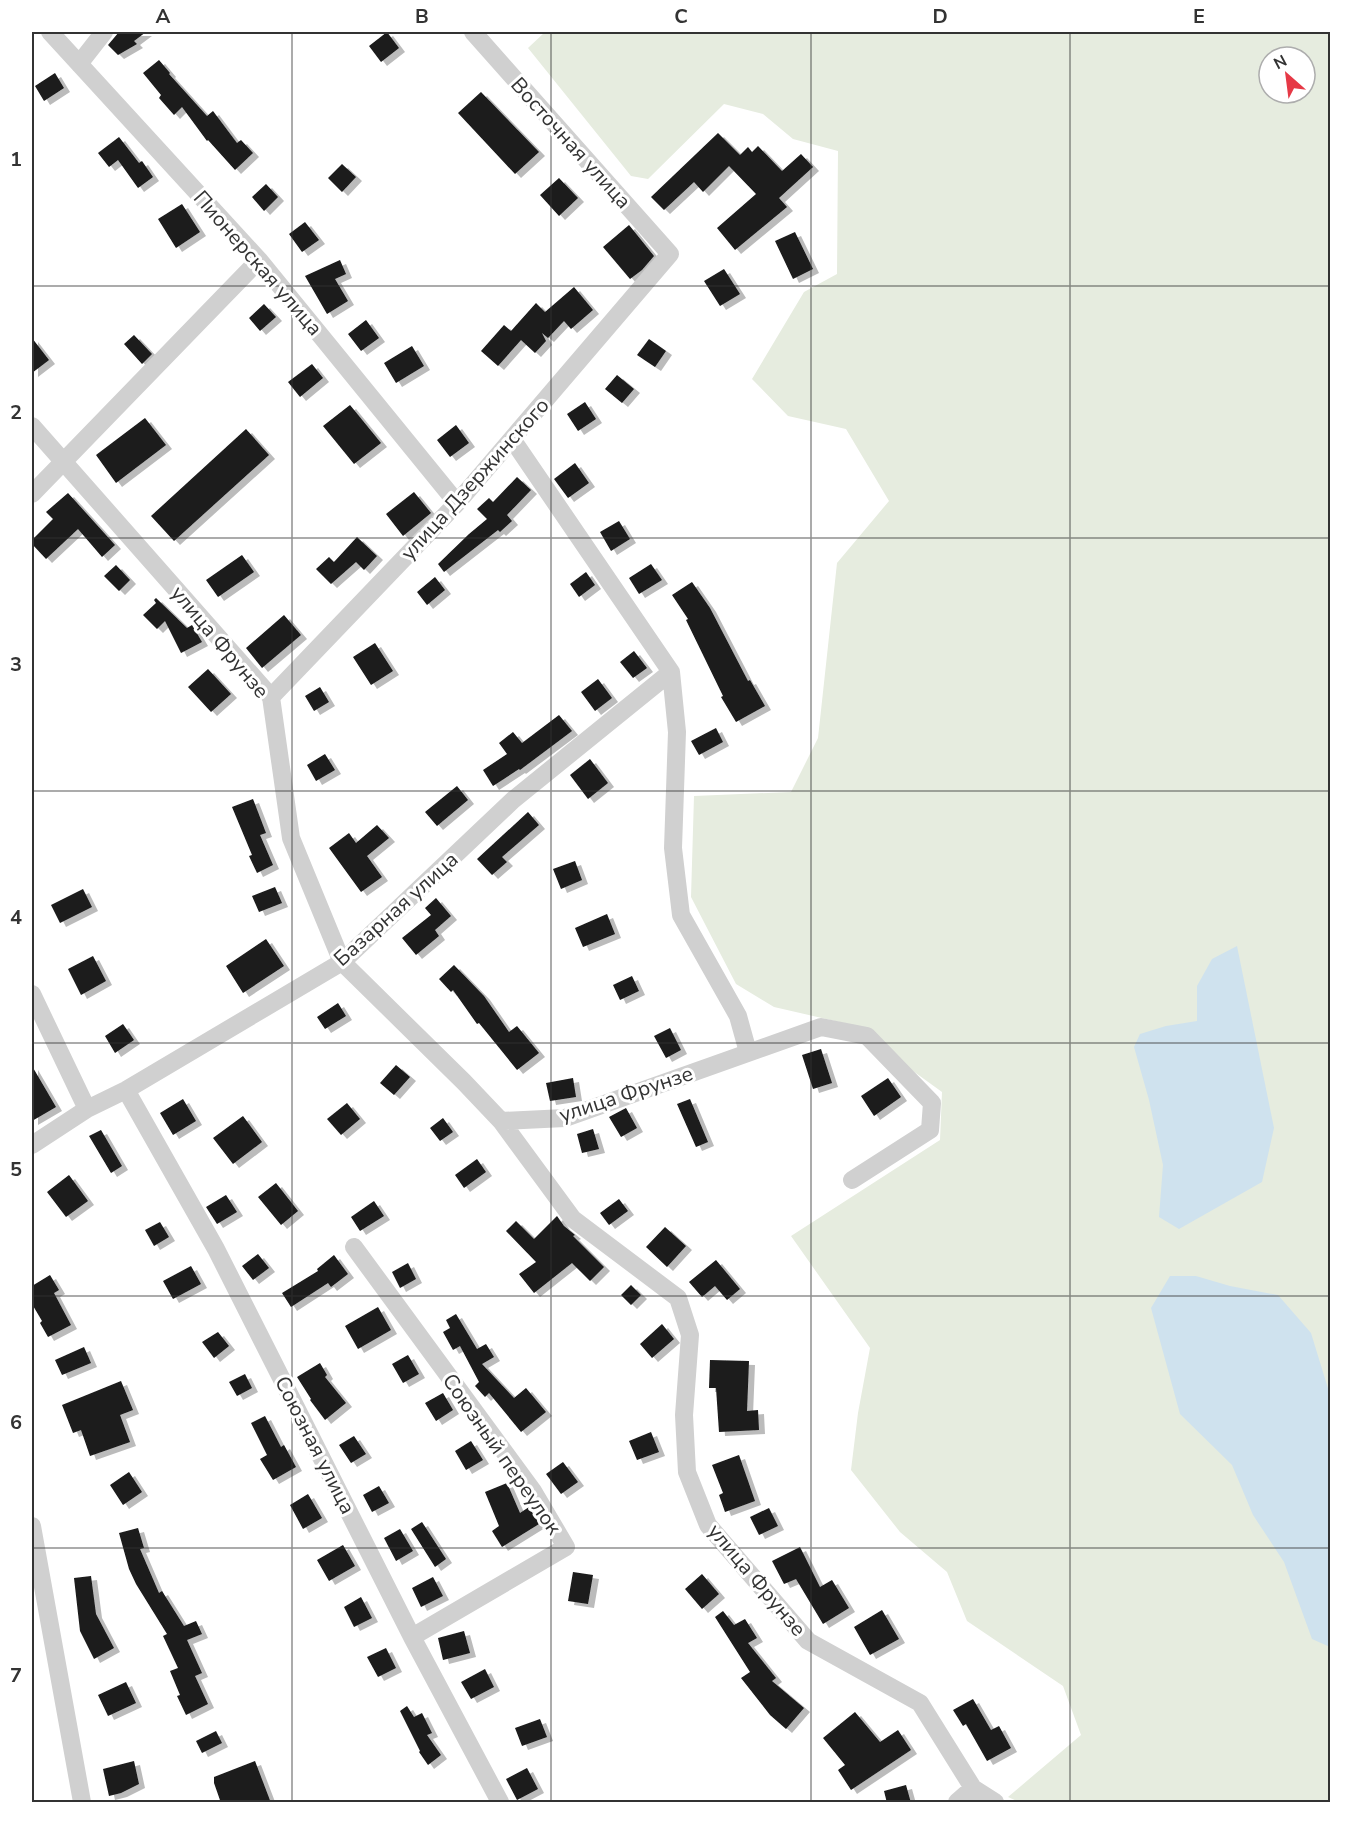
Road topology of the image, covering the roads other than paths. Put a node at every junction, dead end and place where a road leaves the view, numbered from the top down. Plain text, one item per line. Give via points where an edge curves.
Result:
1 (50, 32) edge
2 (104, 32) edge
3 (473, 32) edge
4 (80, 64) junction
5 (670, 254) joint
6 (259, 260) junction
7 (32, 426) edge
8 (512, 439) junction
9 (63, 460) junction
10 (32, 494) edge
11 (457, 503) junction
12 (671, 672) junction
13 (271, 697) junction
14 (342, 962) junction
15 (32, 994) edge
16 (748, 1052) junction
17 (126, 1090) junction
18 (87, 1109) junction
19 (501, 1121) junction
20 (32, 1145) edge
21 (852, 1180) dead end
22 (354, 1247) dead end
23 (32, 1526) edge
24 (412, 1637) junction
25 (973, 1788) junction
26 (82, 1803) edge
27 (500, 1803) edge
28 (957, 1803) edge
29 (994, 1803) edge

1 - 4 street, Пионерская улица
2 - 4 street
3 - 5 street, Восточная улица
4 - 6 street, Пионерская улица
5 - 8 street, улица Дзержинского
6 - 9 street
6 - 11 street, Пионерская улица
7 - 9 street, улица Фрунзе
8 - 11 street, улица Дзержинского
8 - 12 street
9 - 10 street
9 - 13 street, улица Фрунзе
11 - 13 street, улица Дзержинского
12 - 14 street, Базарная улица via 513,800
12 - 16 street via 677,732 673,848 681,915 738,1016
13 - 14 street, улица Фрунзе via 291,838
14 - 17 street, Базарная улица
14 - 19 street, улица Фрунзе
15 - 18 street
16 - 19 street, улица Фрунзе via 565,1118
16 - 21 street, улица Фрунзе via 821,1027 867,1036 932,1103 930,1130
17 - 18 street, Базарная улица
17 - 24 street, Союзная улица via 216,1249
18 - 20 street, Базарная улица
19 - 25 street, улица Фрунзе via 573,1220 678,1298 690,1335 684,1415 687,1472 708,1525 808,1641 920,1702
22 - 24 street, Союзный переулок via 533,1491 566,1547
23 - 26 street
24 - 27 street, Союзная улица
25 - 28 street
25 - 29 street, улица Фрунзе

